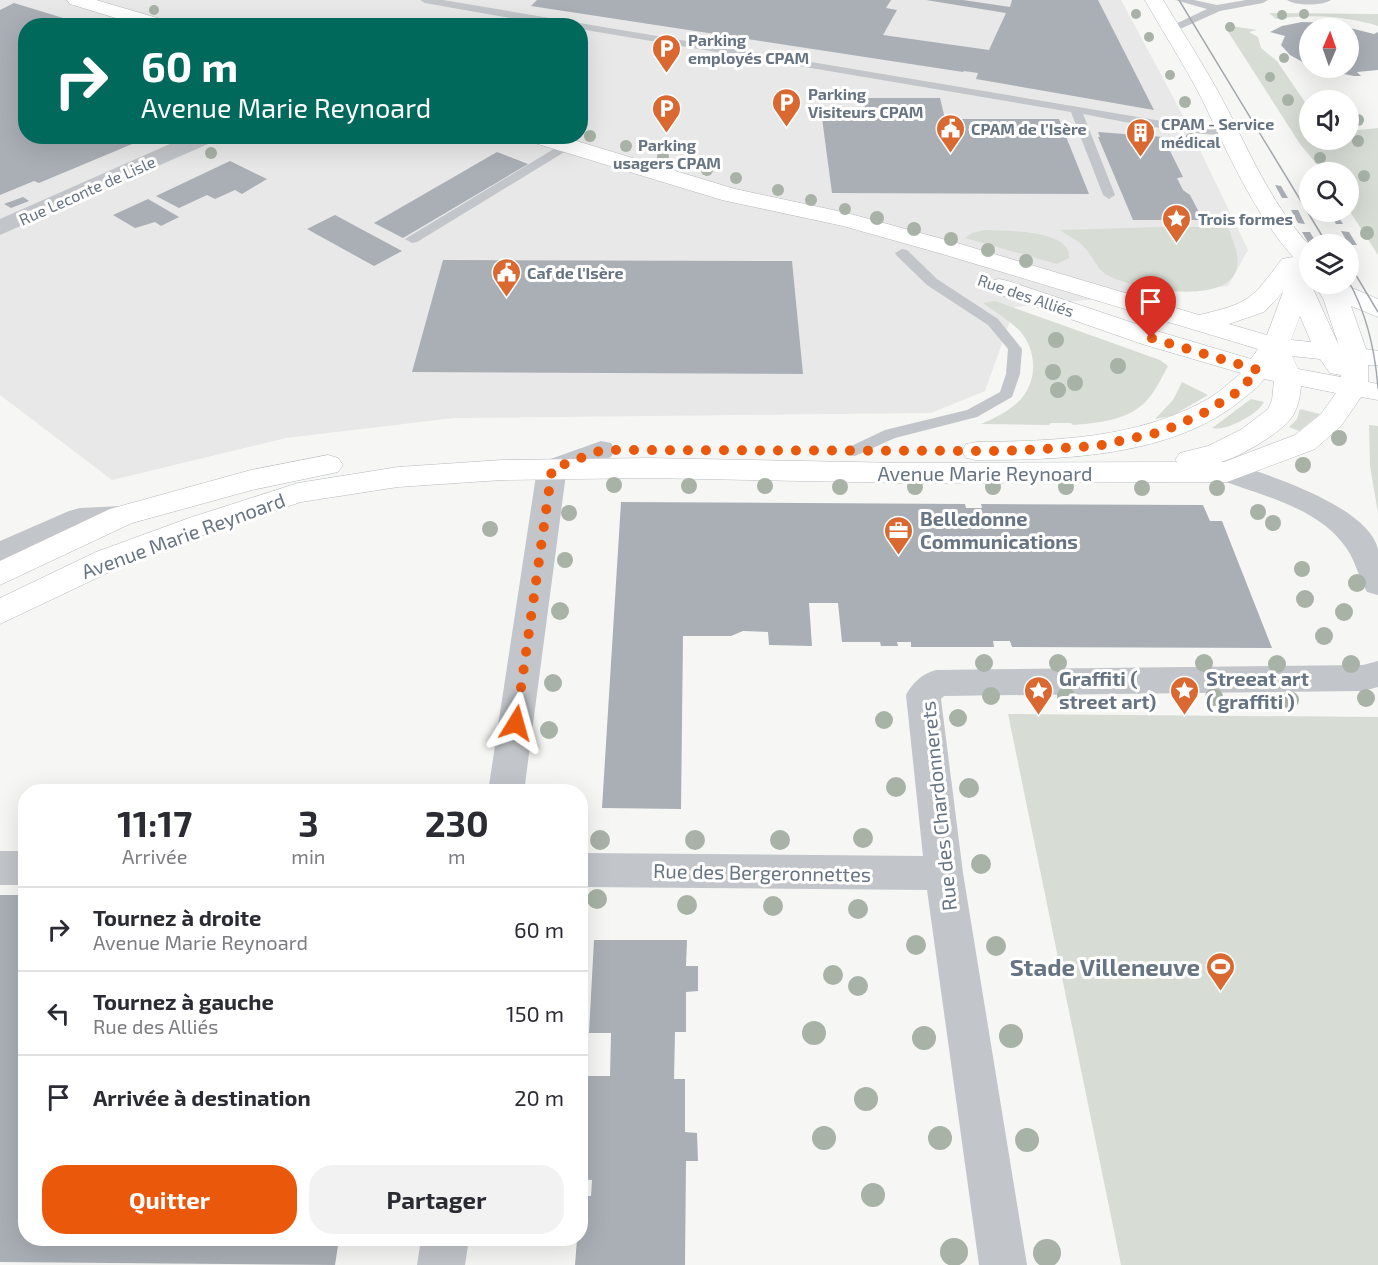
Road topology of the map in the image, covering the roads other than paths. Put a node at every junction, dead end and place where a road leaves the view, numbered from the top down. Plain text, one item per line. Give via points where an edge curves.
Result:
1 (76, 0) edge
2 (425, 0) edge
3 (1154, 0) edge
4 (1180, 0) edge
5 (1263, 0) edge
6 (1292, 0) edge
7 (1326, 0) edge
8 (1217, 8) junction
9 (137, 18) edge
10 (532, 18) edge
11 (588, 28) edge
12 (1171, 30) junction
13 (1075, 109) junction
14 (1228, 133) junction
15 (189, 144) edge
16 (564, 144) edge
17 (567, 145) junction
18 (1109, 195) dead end
19 (766, 204) junction
20 (0, 228) edge
21 (412, 239) dead end
22 (902, 253) junction
23 (1299, 268) edge
24 (1299, 271) edge
25 (1299, 273) edge
26 (1308, 294) edge
27 (1333, 294) edge
28 (1346, 294) edge
29 (1378, 309) edge
30 (1197, 323) junction
31 (1275, 346) junction
32 (1329, 353) junction
33 (1367, 357) edge
34 (1258, 370) junction
35 (1288, 377) junction
36 (1366, 390) edge
37 (602, 450) junction
38 (855, 451) junction
39 (552, 469) junction
40 (1227, 472) junction
41 (1128, 474) junction
42 (121, 516) junction
43 (0, 553) edge
44 (0, 574) edge
45 (1378, 584) edge
46 (0, 612) edge
47 (1370, 676) edge
48 (507, 784) edge
49 (0, 868) edge
50 (18, 868) edge
51 (588, 870) edge
52 (944, 873) junction
53 (444, 1246) edge
54 (441, 1265) edge
55 (1002, 1265) edge

1 - 9 main road
2 - 10 lane
3 - 12 main road
4 - 8 lane
5 - 8 lane
6 - 7 lane
8 - 12 lane
11 - 13 lane
12 - 14 main road
13 - 14 lane
13 - 18 lane
14 - 23 main road
15 - 20 street, Rue Leconte de Lisle
16 - 17 main road, Rue des Alliés
17 - 19 main road, Rue des Alliés
17 - 21 lane
19 - 22 main road, Rue des Alliés via 833,232
19 - 30 main road, Rue des Alliés via 847,220
22 - 34 main road, Rue des Alliés via 1151,338
22 - 38 lane via 932,282 993,322 1015,349 1013,374 1007,394 972,414 890,434
24 - 30 main road via 1261,305 1242,315
25 - 31 main road, Avenue Marie Reynoard
26 - 32 main road
27 - 33 main road
28 - 29 main road
30 - 31 main road, Rue des Alliés
31 - 32 main road
31 - 34 main road, Avenue Marie Reynoard
31 - 35 main road
32 - 33 main road
32 - 36 main road
33 - 36 main road
34 - 35 main road, Rue des Alliés
34 - 38 main road, Avenue Marie Reynoard via 1239,391 1202,414 1161,432 1097,446 1005,451
35 - 36 main road, Rue des Alliés
35 - 41 main road via 1280,414 1252,435 1217,454
36 - 40 main road, Avenue Marie Reynoard via 1305,442
37 - 38 main road, Avenue Marie Reynoard
37 - 39 street, Avenue Marie Reynoard
37 - 42 main road, Avenue Marie Reynoard via 472,450 347,462 251,480
39 - 41 main road, Avenue Marie Reynoard
39 - 46 main road, Avenue Marie Reynoard via 398,477 298,493 107,560
39 - 48 street
40 - 41 main road, Avenue Marie Reynoard
40 - 45 street via 1301,500 1340,521 1361,545
42 - 43 street, Avenue Marie Reynoard via 81,518
42 - 44 main road, Avenue Marie Reynoard
47 - 52 street, Rue des Chardonnerets via 936,683 923,695
49 - 50 street
51 - 52 street, Rue des Bergeronnettes
52 - 55 street, Rue des Chardonnerets
53 - 54 street

